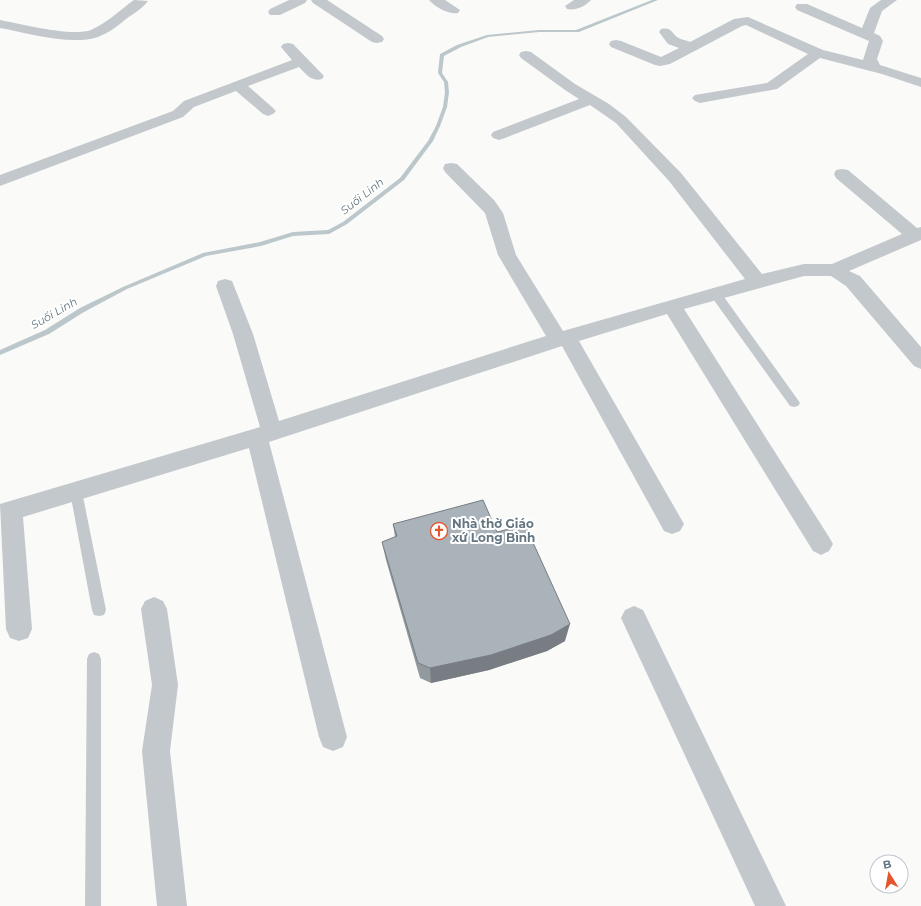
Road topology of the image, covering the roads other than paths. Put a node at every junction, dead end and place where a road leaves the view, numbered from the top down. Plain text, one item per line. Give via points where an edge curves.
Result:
1 (300, 0) edge
2 (318, 0) edge
3 (436, 0) edge
4 (584, 0) edge
5 (890, 0) edge
6 (141, 1) edge
7 (572, 6) dead end
8 (802, 8) dead end
9 (453, 10) dead end
10 (275, 12) dead end
11 (0, 24) edge
12 (666, 32) dead end
13 (866, 36) junction
14 (377, 39) dead end
15 (616, 44) dead end
16 (288, 47) dead end
17 (689, 48) junction
18 (818, 53) junction
19 (526, 55) dead end
20 (301, 61) junction
21 (874, 68) junction
22 (317, 76) dead end
23 (921, 83) edge
24 (238, 85) junction
25 (700, 98) dead end
26 (590, 100) junction
27 (268, 111) dead end
28 (499, 135) dead end
29 (451, 168) dead end
30 (842, 174) dead end
31 (0, 182) edge
32 (918, 234) edge
33 (834, 270) junction
34 (758, 282) junction
35 (225, 286) dead end
36 (715, 292) junction
37 (672, 306) junction
38 (562, 339) junction
39 (921, 361) edge
40 (794, 403) dead end
41 (264, 434) junction
42 (76, 492) junction
43 (6, 512) edge
44 (672, 524) dead end
45 (821, 544) dead end
46 (154, 609) dead end
47 (99, 610) dead end
48 (634, 618) dead end
49 (19, 629) dead end
50 (94, 659) dead end
51 (333, 736) dead end
52 (93, 906) edge
53 (172, 906) edge
54 (771, 906) edge

1 - 10 street
2 - 14 street
3 - 9 street
4 - 7 street
5 - 13 street via 877,8
6 - 11 street via 100,31 91,34 76,36
8 - 13 street
12 - 17 street via 673,41
13 - 21 street via 876,41 870,59
15 - 17 street via 660,62
16 - 20 street
17 - 18 street via 743,21 748,21
18 - 21 street
18 - 25 street via 772,86
19 - 26 street
20 - 22 street
20 - 24 street
21 - 23 street
24 - 27 street
24 - 31 street via 189,104 178,114
26 - 28 street
26 - 34 street via 621,120 675,177
29 - 38 street via 494,212 507,255
30 - 32 street
32 - 33 street
33 - 34 street via 804,270
33 - 39 street via 853,281
34 - 36 street
35 - 41 street via 243,334
36 - 37 street
36 - 40 lane
37 - 38 street
37 - 45 street
38 - 41 street
38 - 44 street
41 - 42 street
41 - 51 street
42 - 43 street
42 - 47 lane
43 - 49 street
46 - 53 street via 165,685 156,751
48 - 54 street
50 - 52 lane

